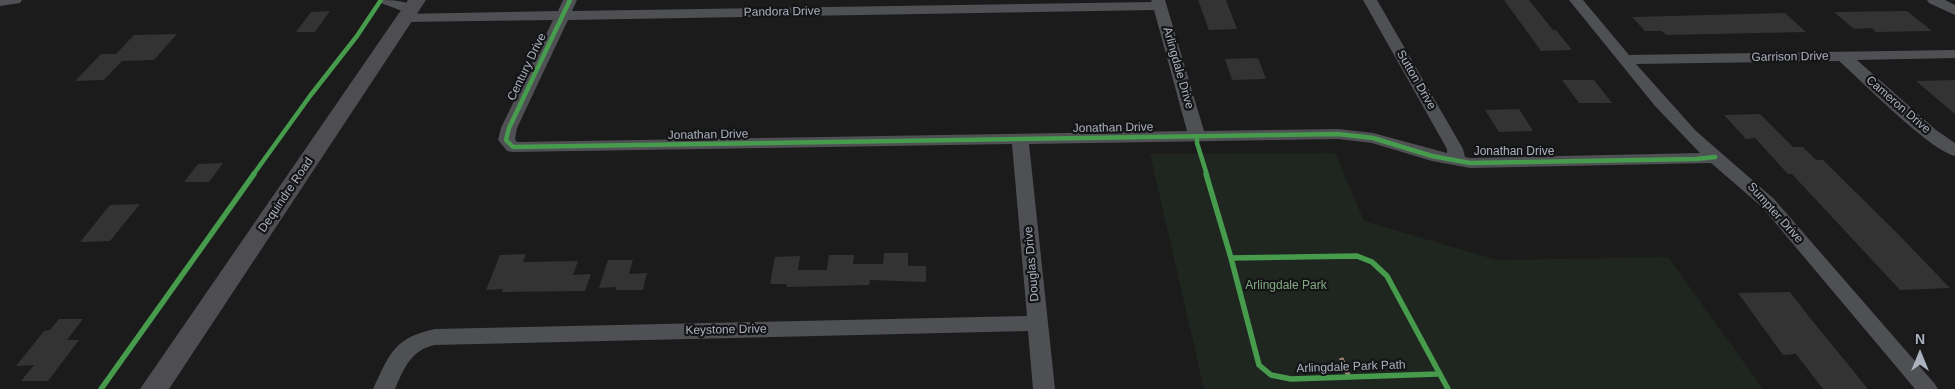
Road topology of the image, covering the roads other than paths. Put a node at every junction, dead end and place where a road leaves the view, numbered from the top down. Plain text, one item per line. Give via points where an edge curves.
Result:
1 (15, 0) edge
2 (386, 0) edge
3 (570, 0) edge
4 (1370, 0) edge
5 (1576, 0) edge
6 (1934, 0) edge
7 (0, 2) edge
8 (1159, 3) edge
9 (410, 9) edge
10 (1955, 11) edge
11 (563, 16) junction
12 (1955, 54) edge
13 (1843, 56) junction
14 (1626, 60) junction
15 (1197, 136) junction
16 (1020, 139) junction
17 (508, 144) joint
18 (1955, 151) edge
19 (1715, 157) junction
20 (1457, 161) junction
21 (1038, 323) junction
22 (154, 389) edge
23 (384, 389) edge
24 (1044, 389) edge
25 (1927, 389) edge

1 - 7 street
2 - 9 street
3 - 11 street, Century Drive
4 - 20 street, Sutton Drive via 1455,149
5 - 14 street, Sumpter Drive
6 - 10 street
8 - 11 street, Pandora Drive
8 - 15 street, Arlingdale Drive
9 - 11 street, Pandora Drive
9 - 22 main road, Dequindre Road
11 - 17 street, Century Drive via 509,128
12 - 13 street, Garrison Drive
13 - 14 street, Garrison Drive
13 - 18 street, Cameron Drive via 1930,134
14 - 19 street, Sumpter Drive via 1683,128
15 - 16 street, Jonathan Drive
15 - 20 street, Jonathan Drive via 1355,135
16 - 17 street, Jonathan Drive via 520,148
16 - 21 street, Douglas Drive
19 - 20 street, Jonathan Drive via 1503,164
19 - 25 street, Sumpter Drive via 1763,198
21 - 23 street, Keystone Drive via 435,337 405,349
21 - 24 street, Douglas Drive

